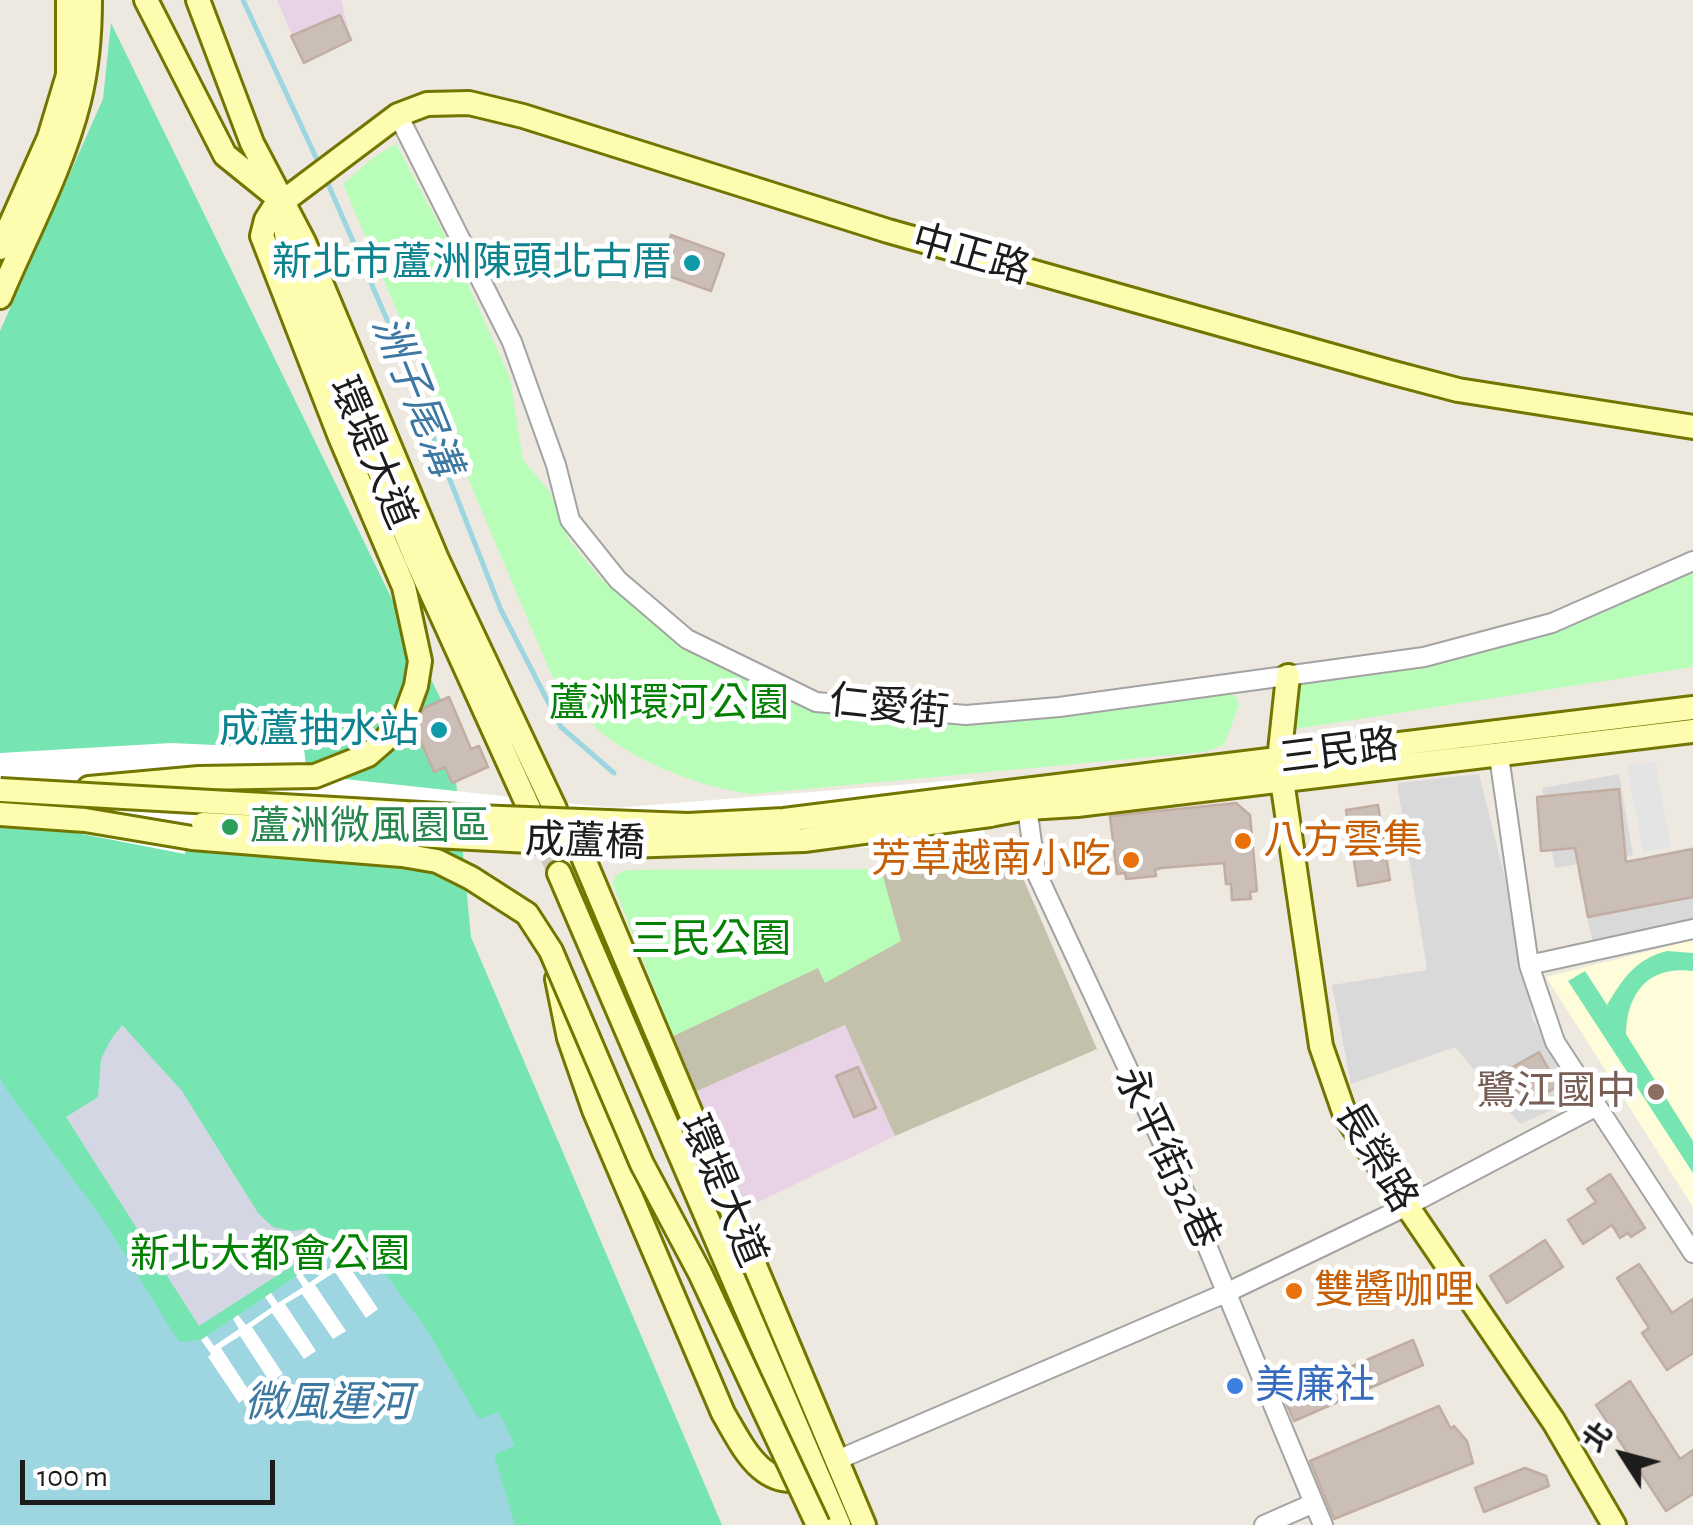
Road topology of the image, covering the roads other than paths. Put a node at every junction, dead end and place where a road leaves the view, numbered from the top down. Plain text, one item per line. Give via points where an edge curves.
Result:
1 (68, 0) edge
2 (90, 0) edge
3 (146, 0) edge
4 (198, 0) edge
5 (398, 115) junction
6 (282, 201) junction
7 (0, 248) edge
8 (0, 297) edge
9 (1693, 426) edge
10 (1693, 561) edge
11 (1288, 676) junction
12 (1693, 708) edge
13 (1693, 731) edge
14 (1499, 756) junction
15 (1280, 770) junction
16 (0, 790) edge
17 (26, 791) junction
18 (1026, 798) junction
19 (987, 805) junction
20 (529, 808) tunnel mouth
21 (555, 809) tunnel mouth
22 (0, 813) edge
23 (582, 857) tunnel mouth
24 (559, 873) tunnel mouth
25 (1693, 930) edge
26 (551, 951) junction
27 (1529, 964) junction
28 (1596, 1106) junction
29 (1405, 1207) junction
30 (1693, 1253) edge
31 (1228, 1292) junction
32 (826, 1467) junction
33 (1314, 1503) junction
34 (818, 1525) edge
35 (839, 1525) edge
36 (864, 1525) edge
37 (1264, 1525) edge
38 (1322, 1525) edge
39 (1614, 1525) edge

1 - 7 street via 68,75
2 - 8 street via 80,100
3 - 6 street via 225,154
4 - 6 street, 環堤大道 via 252,143
5 - 6 street, 中正路
5 - 9 street, 中正路 via 427,104 469,103 524,116 871,226 1407,377
5 - 11 street, 仁愛街 via 512,342 570,520 618,580 686,639 816,702 966,715
6 - 17 street, bridge via 266,220 262,242 404,588 420,661 405,716 368,755 316,776
6 - 20 street, 環堤大道 via 288,252 416,562
6 - 21 street, 環堤大道 via 437,559
10 - 11 street, 仁愛街 via 1552,622 1424,658
11 - 15 street, 長榮路
12 - 15 street, 三民路
13 - 14 street, 三民路
14 - 15 street, 三民路
14 - 27 street
15 - 18 street, 三民路
15 - 29 street, 長榮路 via 1321,1046 1344,1115
16 - 17 street, 成蘆橋, bridge
17 - 19 street, 成蘆橋, bridge via 688,825
18 - 19 street, 三民路
18 - 31 street, 永平街32巷 via 1036,872
19 - 22 street, 成蘆橋, bridge via 804,840 626,846
22 - 26 street, bridge via 436,861 527,914
23 - 32 street, 環堤大道
24 - 32 street, 環堤大道
25 - 27 street
26 - 32 street, bridge via 569,1038 594,1110 723,1412 748,1456 768,1475 796,1481
26 - 34 street, bridge via 642,1164
27 - 28 street via 1555,1042
28 - 29 street
28 - 30 street
29 - 31 street
29 - 39 street, 長榮路 via 1554,1422
31 - 32 street
31 - 33 street, 永平街32巷
32 - 35 street, 環堤大道
32 - 36 street, 環堤大道
33 - 37 street
33 - 38 street, 永平街32巷

